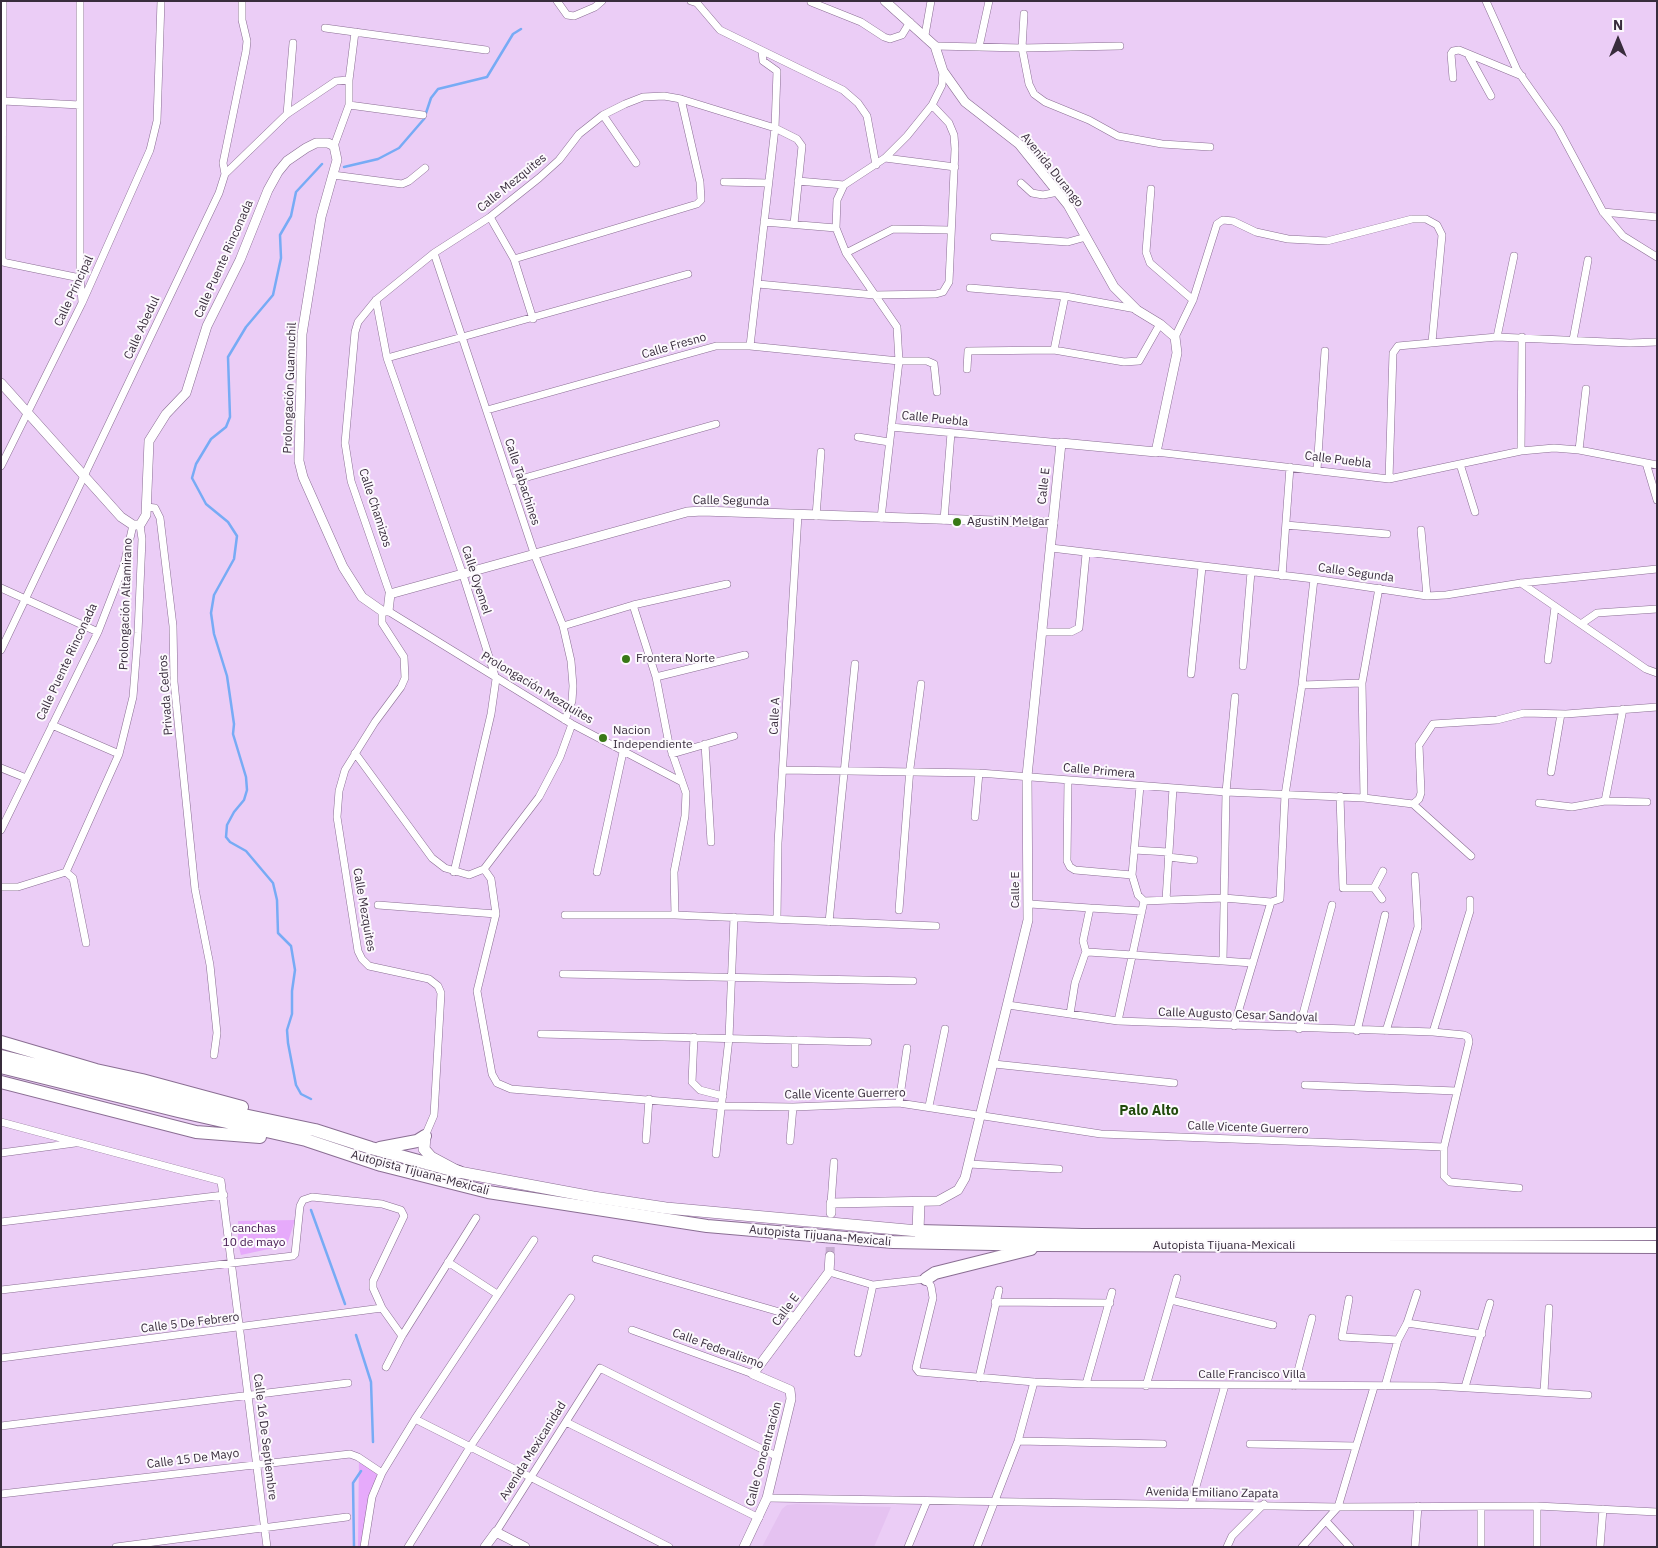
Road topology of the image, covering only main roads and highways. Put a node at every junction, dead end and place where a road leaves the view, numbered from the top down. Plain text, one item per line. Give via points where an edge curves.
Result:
1 (885, 1) edge
2 (334, 146) joint
3 (1, 383) edge
4 (1061, 444) joint
5 (1156, 452) joint
6 (1053, 523) junction
7 (136, 525) joint
8 (390, 594) joint
9 (385, 611) joint
10 (1, 1042) edge
11 (1, 1056) edge
12 (1, 1067) edge
13 (1, 1082) edge
14 (315, 1130) junction
15 (425, 1136) joint
16 (306, 1140) junction
17 (371, 1148) junction
18 (458, 1172) junction
19 (919, 1203) junction
20 (831, 1208) road end
21 (918, 1231) junction
22 (1657, 1234) edge
23 (1042, 1245) junction
24 (1657, 1246) edge
25 (830, 1256) tunnel mouth
26 (928, 1282) road end
27 (753, 1374) joint
28 (791, 1394) joint
29 (484, 1547) edge
30 (525, 1547) edge
31 (744, 1547) edge

1 - 5 main road, Avenida Durango via 935,46 943,71 965,102 1019,144 1058,192 1114,287 1137,310 1175,338 1177,354
2 - 7 main road, Calle Puente Rinconada via 322,143 306,148 287,161 268,190 240,260 207,326 189,388 153,431 149,441 146,515
2 - 9 main road, Prolongación Guamuchil via 337,160 321,217 302,334 300,461 303,477 343,567 362,596
3 - 7 main road, Prolongación Altamirano via 126,522
4 - 5 main road, Calle Puebla
4 - 6 main road, Calle E
6 - 8 main road, Calle Segunda via 687,512
6 - 19 main road, Calle E via 1028,776 1028,920 969,1164 958,1190 938,1201
8 - 9 main road, Calle Chamizos
10 - 14 highway via 96,1070 263,1112
11 - 14 highway, Autopista Tijuana-Mexicali via 206,1107
12 - 16 highway, Autopista Tijuana-Mexicali
13 - 16 highway via 196,1132
14 - 17 highway, Autopista Tijuana-Mexicali
15 - 17 highway via 394,1147
15 - 18 highway via 424,1149 430,1157
16 - 23 highway, Autopista Tijuana-Mexicali via 381,1165 488,1192 707,1226 893,1242
17 - 18 highway, Autopista Tijuana-Mexicali
18 - 21 highway, Autopista Tijuana-Mexicali via 666,1208
19 - 20 main road, Calle E
19 - 21 highway
21 - 22 highway, Autopista Tijuana-Mexicali via 1082,1235
23 - 24 highway, Autopista Tijuana-Mexicali
23 - 26 highway via 935,1273
25 - 27 main road, Calle E via 830,1272
27 - 28 main road, Calle Federalismo via 790,1390
28 - 31 main road, Calle Concentración via 767,1498
29 - 30 main road, Avenida Mexicanidad via 496,1532

